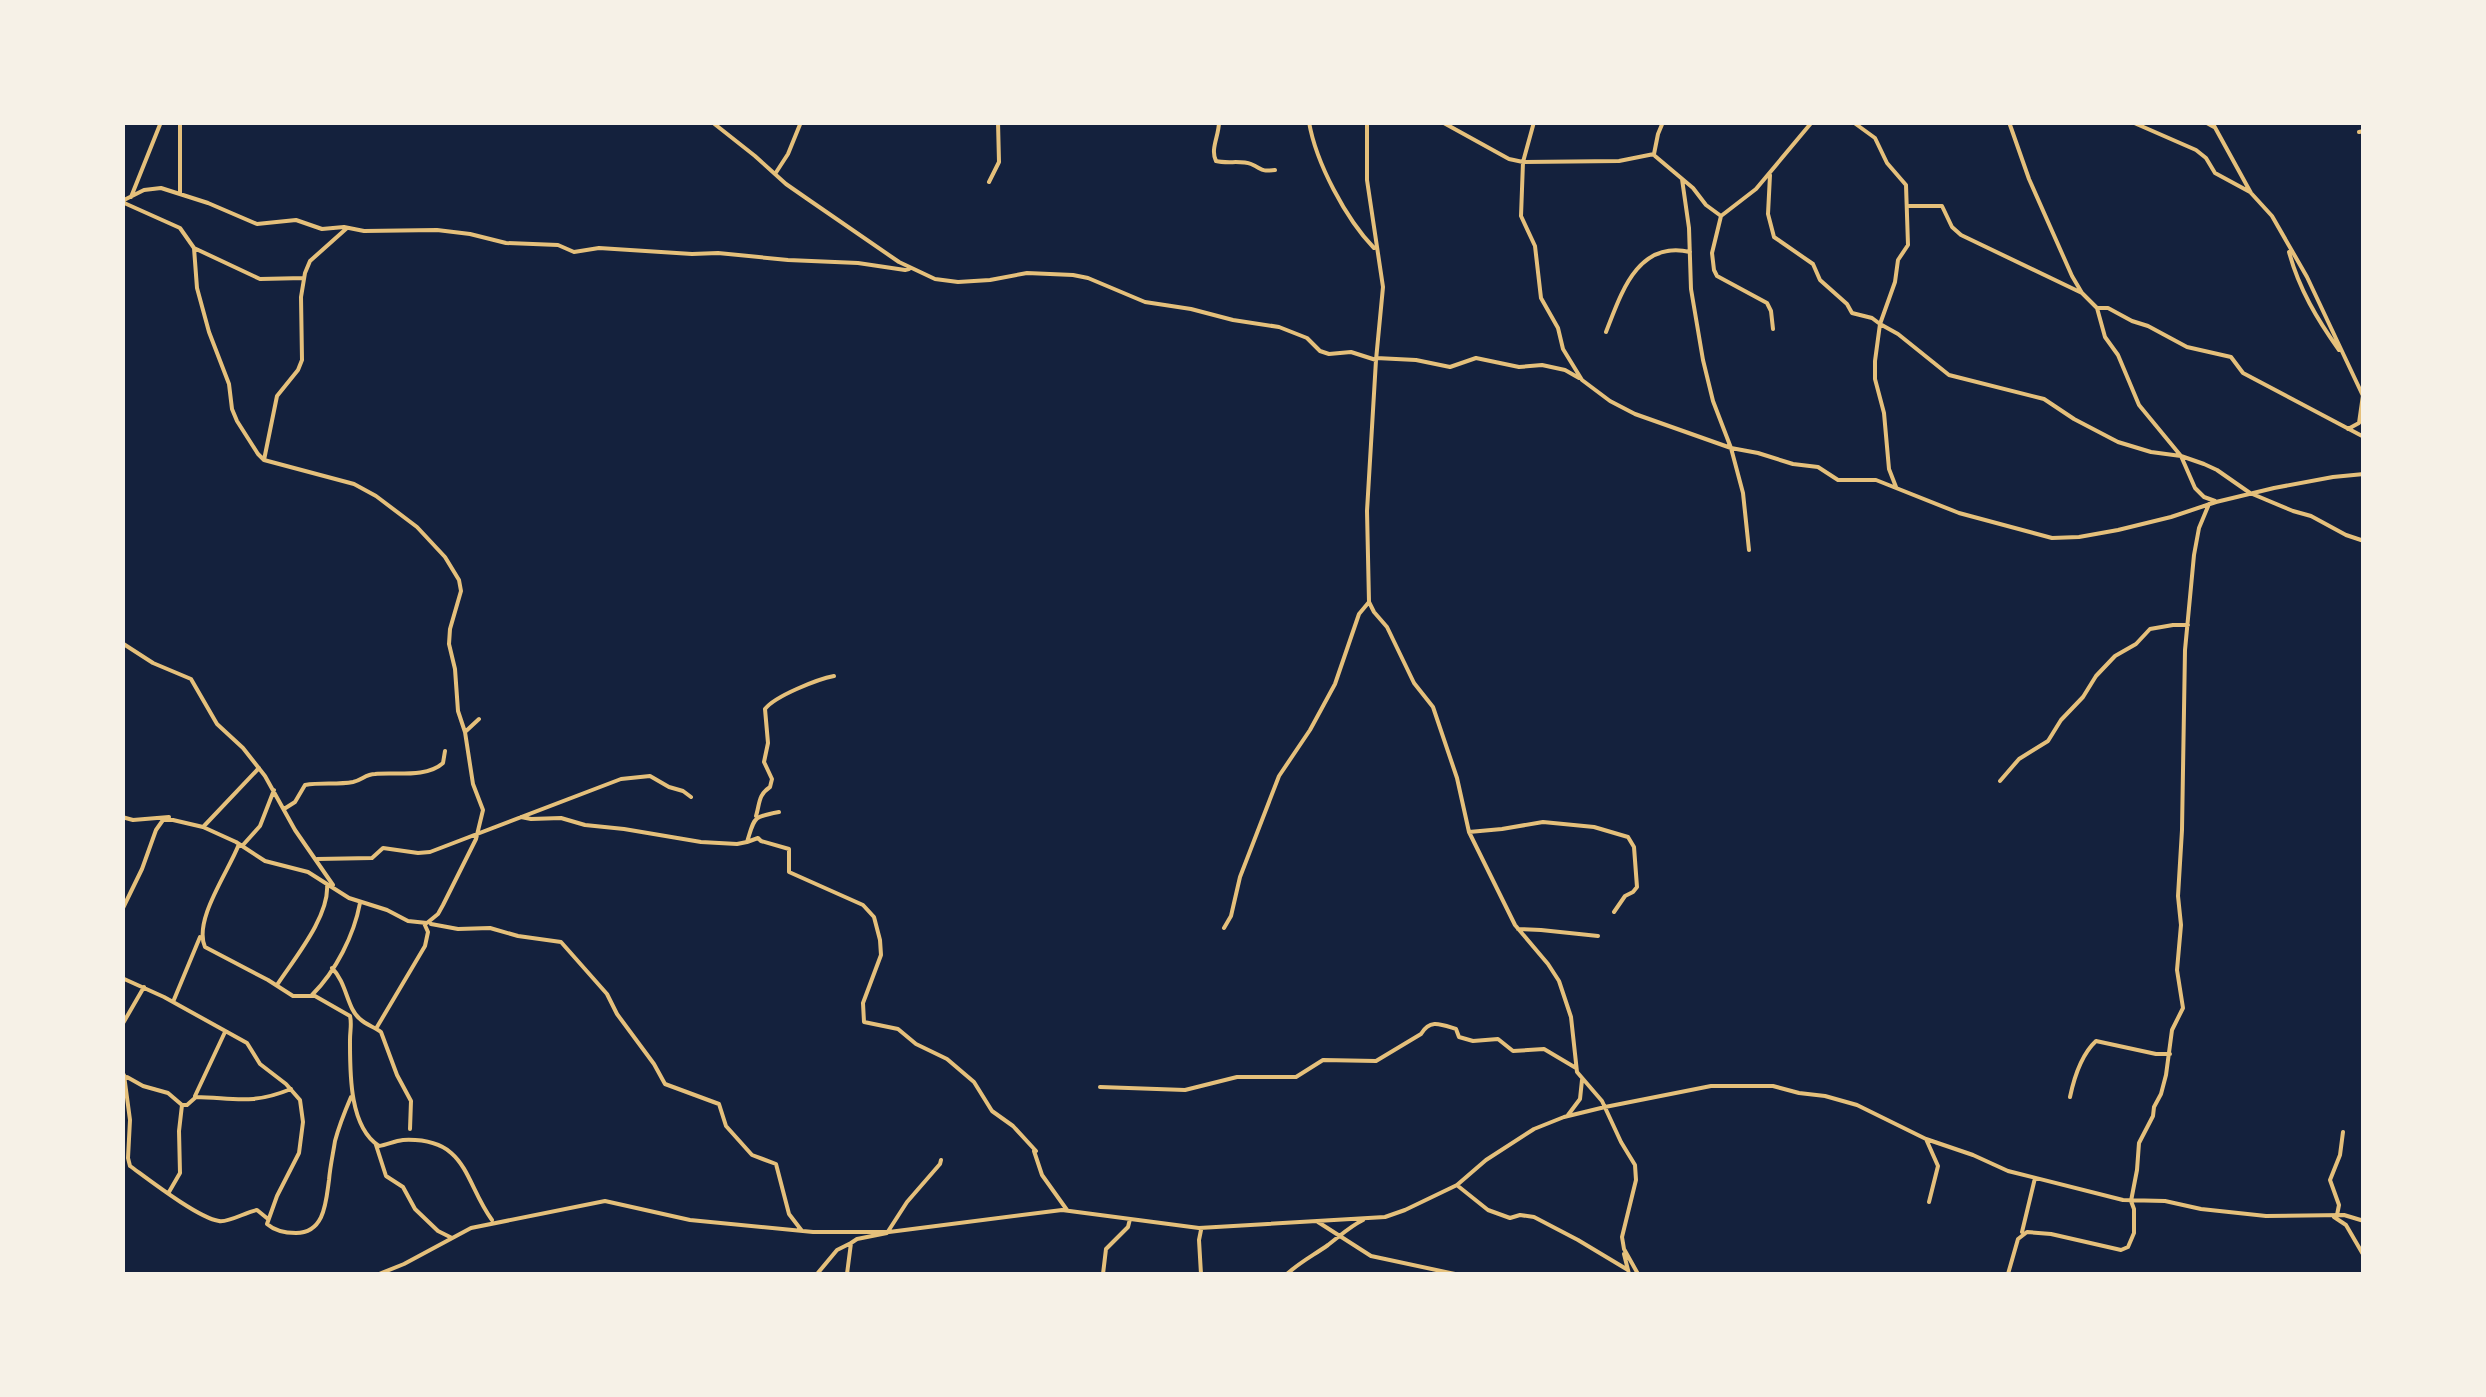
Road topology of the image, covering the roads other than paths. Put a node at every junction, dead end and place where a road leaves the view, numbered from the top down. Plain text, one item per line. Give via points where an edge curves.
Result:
1 (161, 122) edge
2 (180, 122) edge
3 (712, 122) edge
4 (801, 122) edge
5 (998, 122) edge
6 (1219, 122) edge
7 (1310, 122) edge
8 (1368, 122) edge
9 (1442, 122) edge
10 (1534, 122) edge
11 (1663, 122) edge
12 (1812, 122) edge
13 (1853, 122) edge
14 (2008, 122) edge
15 (2132, 122) edge
16 (2211, 124) edge
17 (1654, 154) junction
18 (1524, 162) junction
19 (1275, 170) dead end
20 (775, 174) junction
21 (1770, 174) junction
22 (1682, 179) junction
23 (988, 182) dead end
24 (180, 193) junction
25 (2251, 193) junction
26 (131, 197) junction
27 (122, 202) edge
28 (1906, 206) junction
29 (1722, 216) junction
30 (347, 228) junction
31 (194, 248) junction
32 (2288, 248) junction
33 (1377, 252) junction
34 (1690, 252) junction
35 (910, 269) junction
36 (304, 278) junction
37 (2082, 293) junction
38 (2097, 308) junction
39 (1880, 324) junction
40 (1773, 328) dead end
41 (1606, 332) dead end
42 (2342, 354) junction
43 (1376, 359) junction
44 (1582, 380) junction
45 (2363, 396) edge
46 (2348, 430) junction
47 (2364, 436) edge
48 (1730, 448) junction
49 (2182, 456) junction
50 (264, 460) junction
51 (2364, 474) edge
52 (1896, 487) junction
53 (2250, 493) junction
54 (2212, 502) junction
55 (2364, 541) edge
56 (1749, 550) dead end
57 (1369, 602) junction
58 (2189, 625) junction
59 (122, 643) edge
60 (834, 676) dead end
61 (479, 718) dead end
62 (465, 732) junction
63 (445, 751) dead end
64 (259, 768) junction
65 (2000, 781) dead end
66 (274, 790) junction
67 (691, 796) dead end
68 (284, 809) junction
69 (779, 812) dead end
70 (756, 816) junction
71 (122, 817) edge
72 (518, 817) junction
73 (173, 820) junction
74 (203, 828) junction
75 (1469, 832) junction
76 (478, 834) junction
77 (746, 842) junction
78 (240, 845) junction
79 (317, 859) junction
80 (327, 884) junction
81 (335, 890) junction
82 (360, 902) junction
83 (123, 906) edge
84 (1614, 912) dead end
85 (426, 923) junction
86 (1224, 928) dead end
87 (1518, 929) junction
88 (1598, 936) dead end
89 (201, 937) junction
90 (332, 968) junction
91 (122, 978) edge
92 (277, 986) junction
93 (144, 988) junction
94 (311, 996) junction
95 (172, 1002) junction
96 (122, 1025) edge
97 (377, 1027) junction
98 (225, 1032) junction
99 (2170, 1054) junction
100 (1576, 1068) junction
101 (123, 1075) edge
102 (1582, 1080) junction
103 (1100, 1087) dead end
104 (291, 1089) junction
105 (352, 1094) junction
106 (2070, 1097) dead end
107 (194, 1098) junction
108 (182, 1106) junction
109 (1606, 1107) junction
110 (1564, 1117) junction
111 (410, 1130) dead end
112 (2343, 1132) dead end
113 (1926, 1139) junction
114 (376, 1144) junction
115 (941, 1160) dead end
116 (2035, 1178) junction
117 (1456, 1185) junction
118 (168, 1193) junction
119 (1930, 1202) dead end
120 (2131, 1202) junction
121 (1068, 1210) junction
122 (2334, 1216) junction
123 (1367, 1218) junction
124 (268, 1219) junction
125 (1130, 1219) junction
126 (1314, 1220) junction
127 (2364, 1221) edge
128 (494, 1222) junction
129 (1199, 1228) junction
130 (802, 1230) junction
131 (889, 1232) junction
132 (2022, 1233) junction
133 (1339, 1236) junction
134 (452, 1238) junction
135 (851, 1243) junction
136 (1624, 1249) junction
137 (2364, 1256) edge
138 (1629, 1272) edge
139 (379, 1274) edge
140 (817, 1274) edge
141 (847, 1274) edge
142 (1102, 1274) edge
143 (1201, 1274) edge
144 (1287, 1274) edge
145 (1456, 1274) edge
146 (1638, 1274) edge
147 (2008, 1274) edge

1 - 26 street
2 - 24 street
3 - 20 street
4 - 20 street
5 - 23 street via 999,158
6 - 19 street via 1216,161
7 - 33 street via 1342,203
8 - 33 street via 1367,180
9 - 18 street
10 - 18 street
11 - 17 street
12 - 21 street
13 - 28 street via 1875,138 1904,181
14 - 37 street
15 - 25 street via 2196,150 2215,172
16 - 25 street
17 - 18 street via 1619,162
17 - 22 street
18 - 44 street via 1521,216 1535,246 1540,291
20 - 35 street
21 - 29 street
21 - 39 street via 1774,236 1813,264 1852,314
22 - 29 street
22 - 34 street
24 - 26 street via 150,188
24 - 30 street via 256,224 296,220
25 - 32 street
26 - 27 street
27 - 31 street via 180,228
28 - 37 street via 1942,206 1961,235
28 - 39 street via 1908,245
29 - 40 street via 1713,242 1714,270 1767,303
30 - 35 street via 438,230 574,252 718,253
30 - 36 street via 310,261
31 - 36 street via 260,279
31 - 50 street via 196,288 232,409
32 - 42 street
32 - 42 street via 2316,318
33 - 43 street via 1382,287
34 - 41 street via 1663,252 1633,272
34 - 48 street via 1703,360
35 - 43 street via 958,282 1073,275 1145,302 1279,327 1328,354
36 - 50 street via 302,360 277,396
37 - 38 street
38 - 46 street via 2187,347 2231,358 2252,379
38 - 49 street via 2104,337 2140,405
39 - 49 street via 1949,375 2044,400 2118,442
39 - 52 street via 1875,379
42 - 45 street
43 - 44 street via 1450,367 1476,358 1542,365
43 - 57 street
44 - 48 street via 1636,414
45 - 46 street via 2359,423
46 - 47 street
48 - 52 street via 1811,464 1838,480
48 - 56 street
49 - 53 street
49 - 54 street via 2195,488
50 - 62 street via 365,490 406,517 455,571 461,591 449,644
51 - 53 street
52 - 54 street via 1959,513 2060,538 2118,530
53 - 54 street
53 - 55 street
54 - 58 street via 2198,528
57 - 75 street via 1433,706
57 - 86 street via 1335,684 1282,769
58 - 65 street via 2150,630 2116,656 2048,741
58 - 99 street via 2178,896 2182,1008
59 - 64 street via 191,679 217,724
60 - 70 street via 765,708 764,762 772,780
61 - 62 street
62 - 76 street via 482,806
63 - 68 street via 434,770 305,785
64 - 66 street
64 - 74 street
66 - 68 street
66 - 78 street via 260,826
67 - 72 street via 650,776 628,778
68 - 79 street
69 - 70 street
70 - 77 street
71 - 73 street
72 - 76 street
72 - 77 street
73 - 74 street
73 - 83 street via 163,820 156,830
74 - 78 street
75 - 84 street via 1542,822 1631,839 1637,887
75 - 87 street
76 - 79 street via 423,853 383,848 372,858
76 - 85 street via 444,905
77 - 121 street via 758,838 789,848 789,872 873,916 881,955 863,1003 864,1022 898,1028 974,1082 992,1112 1036,1151 1044,1178
78 - 80 street
78 - 89 street
79 - 81 street
80 - 81 street
80 - 92 street via 320,916
81 - 82 street
82 - 85 street
82 - 90 street
85 - 97 street via 425,946
85 - 130 street via 560,942 608,994 665,1084 719,1104 726,1126 752,1155 776,1164 789,1214
87 - 88 street
87 - 100 street via 1559,982
89 - 92 street via 209,951
89 - 95 street
90 - 94 street
90 - 97 street via 356,1015
91 - 93 street
92 - 94 street via 293,996
93 - 95 street
93 - 96 street
94 - 105 street via 352,1019
95 - 98 street
97 - 111 street via 411,1101
98 - 104 street via 247,1044
98 - 107 street
99 - 106 street via 2094,1042
99 - 120 street via 2139,1143
100 - 102 street
100 - 103 street via 1544,1049 1513,1051 1498,1040 1472,1041 1456,1029 1428,1024 1376,1061 1324,1060 1296,1076 1237,1077 1186,1090
101 - 108 street
101 - 118 street via 128,1163
102 - 109 street
102 - 110 street via 1580,1099
104 - 107 street via 254,1100
104 - 124 street via 302,1104 300,1146
105 - 114 street
105 - 124 street via 319,1221 308,1232 294,1233 270,1228
107 - 108 street
108 - 118 street via 180,1174
109 - 110 street
109 - 113 street via 1711,1086 1779,1086 1857,1105
109 - 136 street via 1636,1170
110 - 117 street via 1519,1137
112 - 122 street via 2330,1180 2339,1206
113 - 116 street
113 - 119 street via 1938,1166
114 - 128 street via 423,1142 456,1156
114 - 134 street via 386,1176
115 - 131 street
116 - 120 street
116 - 132 street
117 - 123 street via 1397,1213
117 - 138 street via 1488,1210 1510,1218 1534,1216
118 - 124 street via 218,1221 257,1210
120 - 122 street
120 - 132 street via 2134,1233 2125,1250
121 - 125 street
121 - 131 street
122 - 127 street
122 - 137 street
123 - 126 street
123 - 133 street
125 - 129 street
125 - 142 street via 1106,1248
126 - 129 street
126 - 133 street
128 - 130 street via 604,1201 690,1220
128 - 134 street
129 - 143 street
130 - 131 street
131 - 135 street
132 - 147 street
133 - 144 street
133 - 145 street via 1371,1256
134 - 139 street
135 - 140 street
135 - 141 street
136 - 138 street
136 - 146 street

